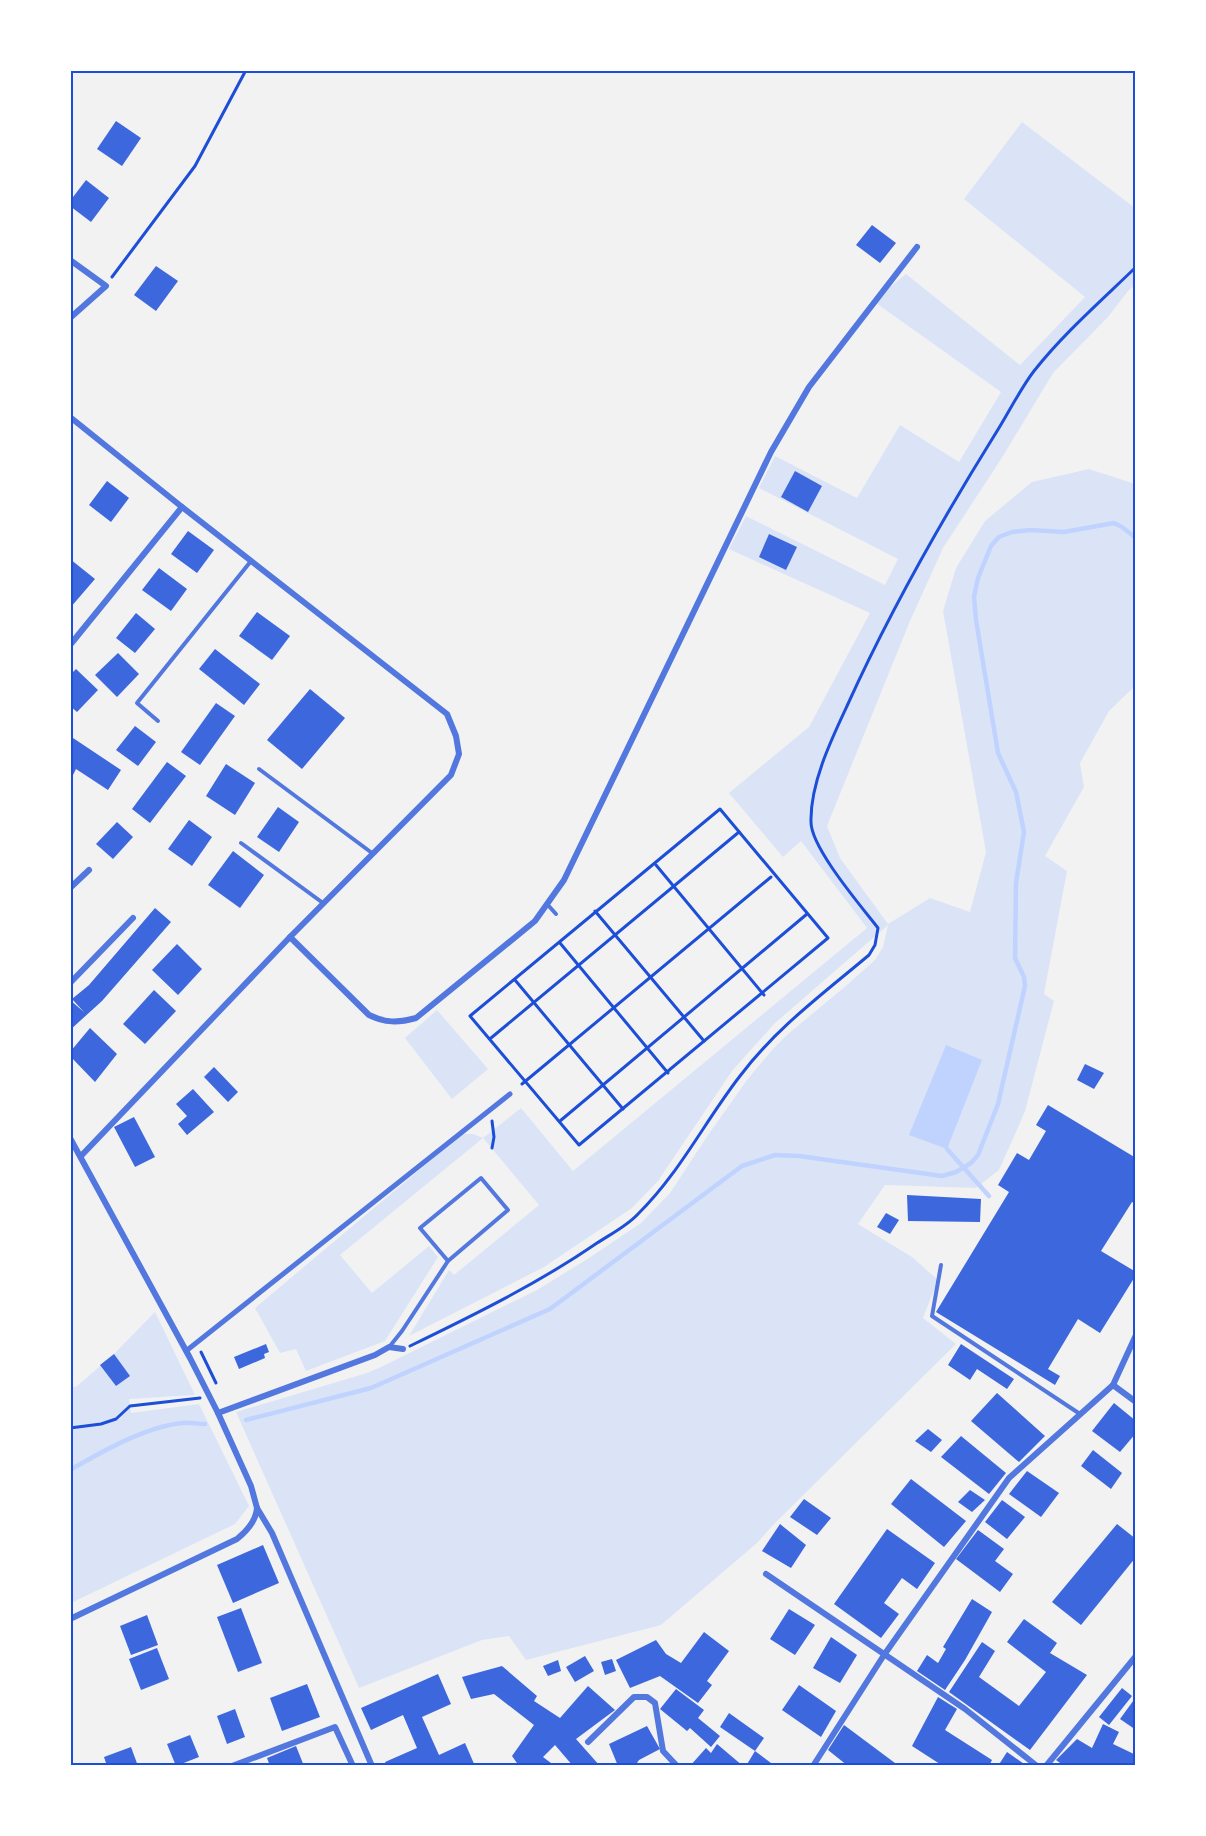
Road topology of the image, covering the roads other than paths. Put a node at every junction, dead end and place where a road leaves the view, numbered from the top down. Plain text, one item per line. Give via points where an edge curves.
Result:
1 (917, 247) dead end
2 (70, 260) edge
3 (70, 318) edge
4 (70, 417) edge
5 (182, 507) junction
6 (251, 561) junction
7 (70, 645) edge
8 (158, 721) dead end
9 (259, 769) dead end
10 (241, 843) dead end
11 (373, 854) junction
12 (89, 870) dead end
13 (70, 888) edge
14 (324, 903) junction
15 (547, 903) junction
16 (556, 914) dead end
17 (133, 918) dead end
18 (290, 937) junction
19 (70, 983) edge
20 (510, 1094) dead end
21 (70, 1138) edge
22 (81, 1156) junction
23 (448, 1261) junction
24 (941, 1264) dead end
25 (1136, 1335) edge
26 (389, 1347) junction
27 (404, 1349) road end
28 (186, 1351) junction
29 (1113, 1385) junction
30 (1136, 1402) edge
31 (218, 1413) junction
32 (1080, 1414) junction
33 (257, 1508) junction
34 (766, 1574) dead end
35 (70, 1618) edge
36 (884, 1655) junction
37 (1136, 1656) edge
38 (588, 1742) dead end
39 (232, 1766) edge
40 (353, 1766) edge
41 (372, 1766) edge
42 (677, 1766) edge
43 (813, 1766) edge
44 (1037, 1766) edge
45 (1046, 1766) edge

1 - 15 street via 809,387 771,452 564,880
2 - 3 street via 106,286
4 - 5 street
5 - 6 street
5 - 7 street
6 - 8 lane via 137,703
6 - 11 street via 447,714 459,754 451,775
9 - 11 lane
10 - 14 lane
11 - 14 street
12 - 13 street
14 - 18 street
15 - 16 lane
15 - 18 street via 535,921 416,1018 405,1021 387,1022 369,1015
17 - 19 street
18 - 22 street
20 - 28 street
21 - 22 street
22 - 28 street
23 - 23 lane via 508,1210 481,1178 420,1228
23 - 26 lane
24 - 32 lane via 932,1316
25 - 29 street
26 - 27 street
26 - 31 street
28 - 31 street
29 - 30 street
29 - 32 street
31 - 33 street
32 - 36 street via 1010,1478
33 - 35 street via 250,1526 237,1539
33 - 41 street via 272,1533
34 - 36 street
36 - 43 street
36 - 44 street via 965,1709
37 - 45 street
38 - 42 street via 634,1697 647,1697 654,1703 663,1751
39 - 40 street via 334,1727

